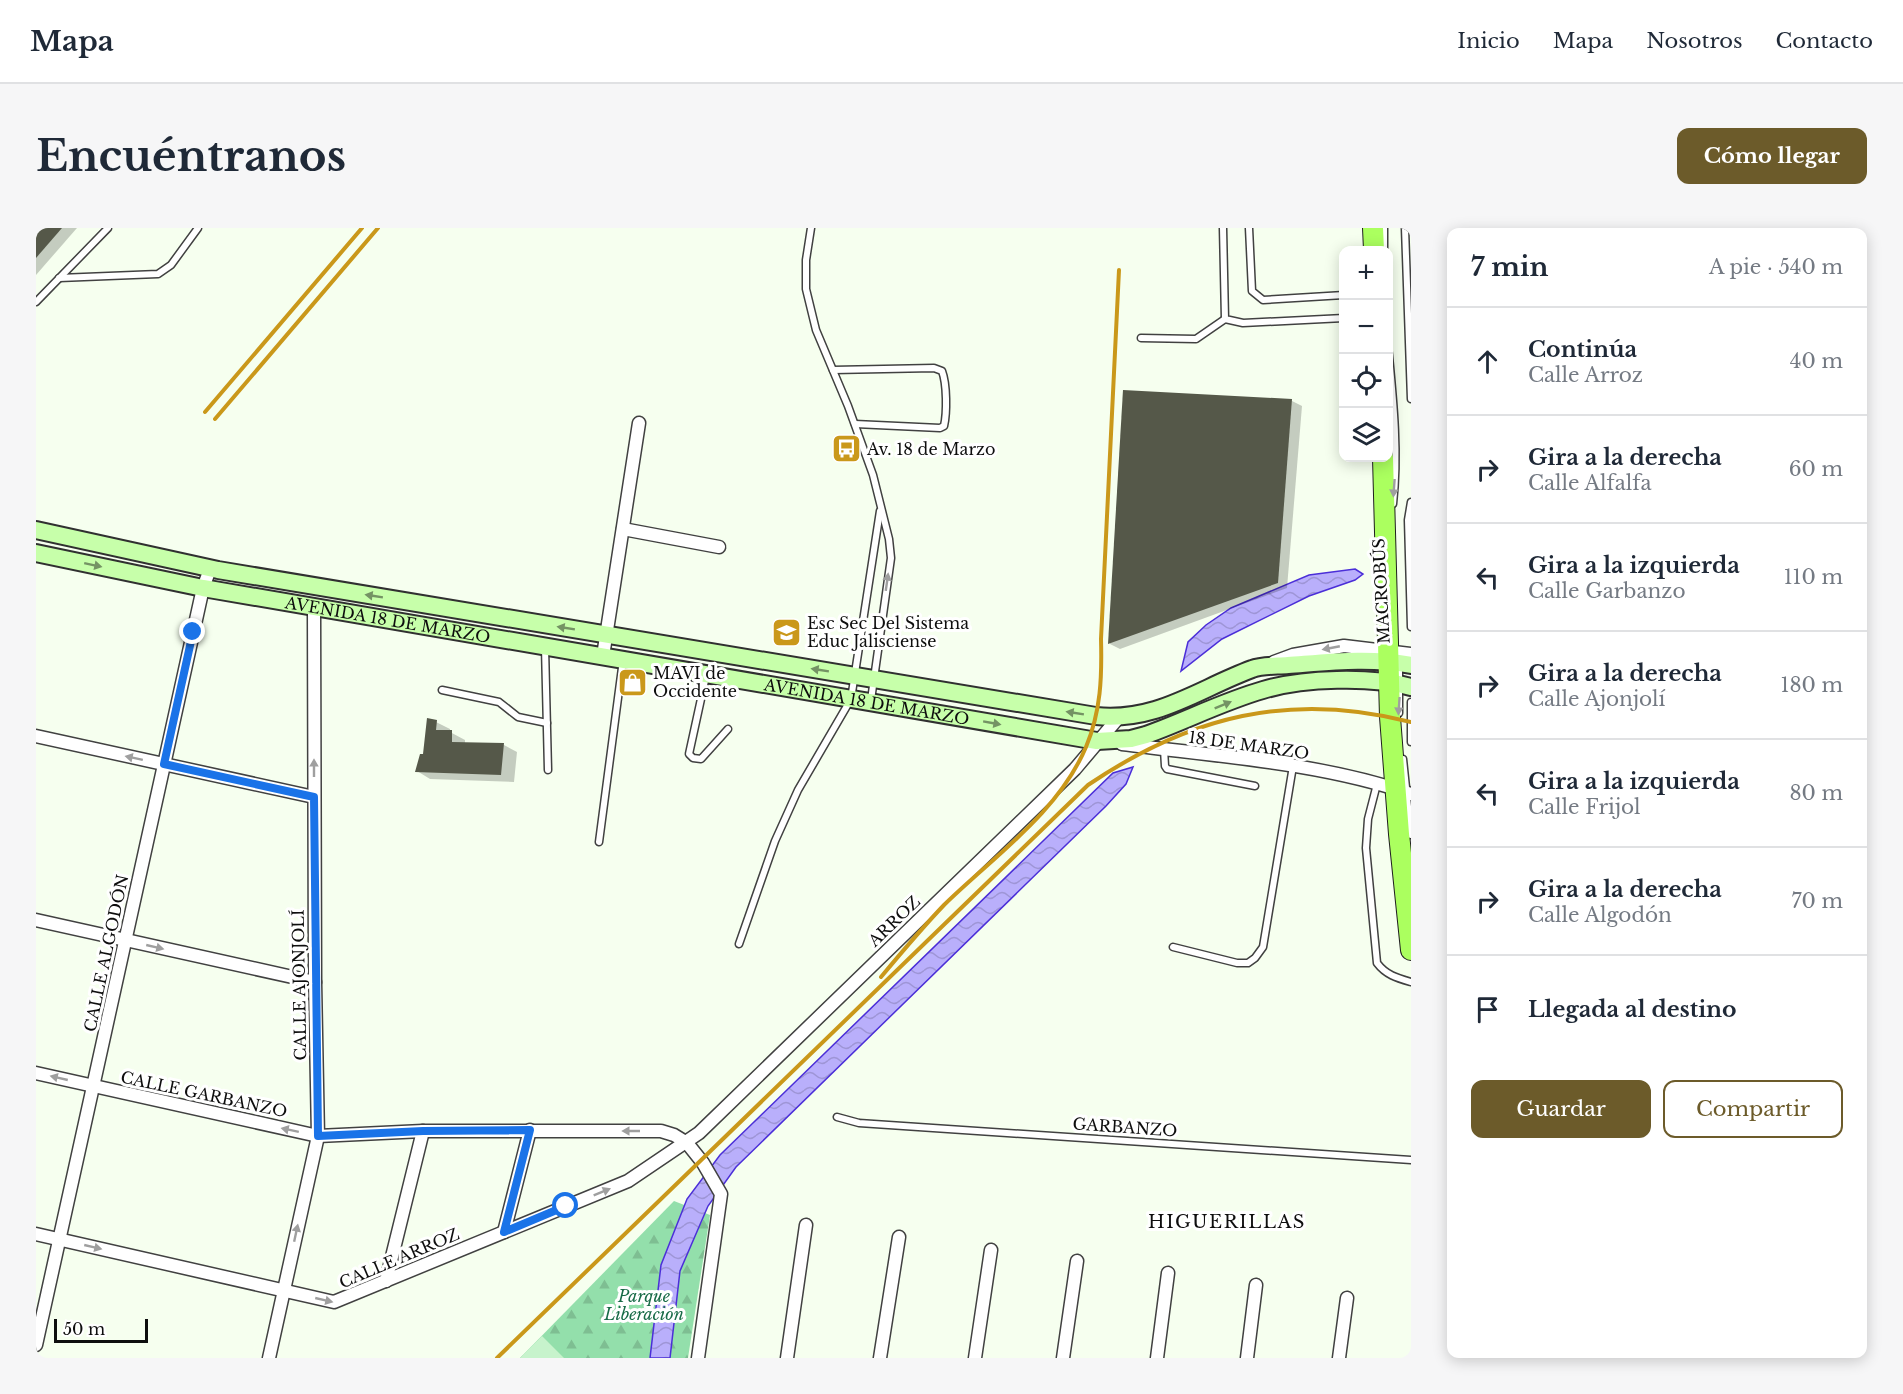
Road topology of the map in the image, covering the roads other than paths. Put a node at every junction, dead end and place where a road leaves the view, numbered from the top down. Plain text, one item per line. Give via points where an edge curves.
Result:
1 (108, 228) edge
2 (198, 228) edge
3 (810, 228) edge
4 (1223, 228) edge
5 (1249, 228) edge
6 (1373, 228) edge
7 (1384, 228) edge
8 (1405, 228) edge
9 (1374, 246) edge
10 (1384, 246) edge
11 (59, 278) junction
12 (1339, 295) edge
13 (36, 302) edge
14 (1339, 318) edge
15 (1225, 319) junction
16 (1141, 338) dead end
17 (1390, 354) edge
18 (833, 370) junction
19 (1411, 399) edge
20 (639, 423) dead end
21 (855, 424) junction
22 (1383, 462) edge
23 (1411, 502) edge
24 (880, 508) junction
25 (623, 529) junction
26 (36, 530) edge
27 (719, 547) dead end
28 (36, 553) edge
29 (210, 569) junction
30 (203, 588) junction
31 (314, 607) junction
32 (1395, 607) dead end
33 (1411, 627) edge
34 (607, 635) junction
35 (545, 646) junction
36 (1399, 655) edge
37 (603, 656) junction
38 (623, 660) junction
39 (706, 674) junction
40 (855, 676) junction
41 (873, 679) junction
42 (1400, 684) edge
43 (442, 690) dead end
44 (851, 699) junction
45 (870, 702) junction
46 (1411, 702) edge
47 (1119, 717) junction
48 (1398, 719) dead end
49 (547, 723) junction
50 (728, 729) dead end
51 (36, 736) edge
52 (1097, 741) junction
53 (1411, 742) edge
54 (1164, 749) junction
55 (1402, 750) dead end
56 (164, 764) junction
57 (1293, 766) junction
58 (548, 770) dead end
59 (1255, 786) dead end
60 (1397, 790) edge
61 (314, 797) junction
62 (1411, 835) edge
63 (599, 842) dead end
64 (36, 920) edge
65 (126, 940) junction
66 (739, 944) dead end
67 (1173, 947) dead end
68 (1411, 950) edge
69 (315, 982) junction
70 (1411, 982) edge
71 (36, 1073) edge
72 (94, 1086) junction
73 (837, 1118) dead end
74 (530, 1130) junction
75 (423, 1131) junction
76 (318, 1136) junction
77 (687, 1143) junction
78 (1411, 1160) edge
79 (806, 1225) dead end
80 (504, 1232) junction
81 (36, 1234) edge
82 (899, 1237) dead end
83 (59, 1239) junction
84 (991, 1250) dead end
85 (1077, 1261) dead end
86 (1168, 1274) dead end
87 (386, 1281) junction
88 (1256, 1285) dead end
89 (284, 1291) junction
90 (1347, 1298) dead end
91 (36, 1345) edge
92 (269, 1358) edge
93 (698, 1358) edge
94 (787, 1358) edge
95 (880, 1358) edge
96 (975, 1358) edge
97 (1063, 1358) edge
98 (1157, 1358) edge
99 (1246, 1358) edge
100 (1339, 1358) edge

1 - 11 lane
2 - 11 lane via 171,265 158,274
3 - 18 lane via 806,289 816,330
4 - 15 lane
5 - 12 lane via 1252,291 1257,297 1263,300
6 - 9 main road
7 - 10 lane
8 - 19 lane
11 - 13 lane
14 - 15 lane via 1243,323
15 - 16 lane via 1196,339
17 -> 32 lane, MACROBÚS
18 - 21 lane
18 - 21 lane via 942,371 944,426
20 - 25 street
21 - 24 lane
22 - 36 main road
23 - 33 lane, MACROBÚS
24 - 40 lane
41 -> 24 lane via 891,558
25 - 27 street
25 - 34 street
26 - 29 street, AVENIDA 18 DE MARZO
28 -> 30 street, AVENIDA 18 DE MARZO
29 - 30 street, CALLE ALGODÓN
34 -> 29 street, AVENIDA 18 DE MARZO
30 - 31 street, AVENIDA 18 DE MARZO
30 - 56 street, CALLE ALGODÓN
31 - 35 street, AVENIDA 18 DE MARZO
61 -> 31 street, CALLE AJONJOLÍ
34 - 37 street
40 -> 34 street, AVENIDA 18 DE MARZO
35 - 37 street, AVENIDA 18 DE MARZO
35 - 49 lane
36 - 42 main road
36 -> 47 street, AVENIDA 18 DE MARZO via 1254,668 1177,703 1149,713
37 - 38 street, AVENIDA 18 DE MARZO
38 - 39 street, AVENIDA 18 DE MARZO
38 - 63 lane
39 - 44 street, AVENIDA 18 DE MARZO
39 - 50 lane via 689,754 701,759
40 - 41 street, AVENIDA 18 DE MARZO
40 - 44 lane
41 - 45 lane
47 -> 41 street, AVENIDA 18 DE MARZO via 1091,716
42 -> 48 lane
52 -> 42 street, AVENIDA 18 DE MARZO via 1146,735 1265,689 1319,681
42 - 60 main road
43 - 49 lane via 499,702 518,717
44 - 45 street, AVENIDA 18 DE MARZO
44 - 66 lane via 798,790 774,841
45 -> 52 street, AVENIDA 18 DE MARZO
46 - 53 lane
47 - 52 street, ARROZ
49 - 58 lane
56 -> 51 street
52 - 54 street, 18 DE MARZO
52 - 77 street, ARROZ via 1075,769
54 - 57 street, 18 DE MARZO
54 - 59 lane via 1167,769
55 - 60 lane
56 - 61 street
56 - 65 street, CALLE ALGODÓN
57 - 60 street, 18 DE MARZO
57 - 67 lane via 1260,953 1248,963 1237,963
60 - 62 lane
60 - 68 main road
60 - 70 lane via 1368,819 1366,848 1377,963 1393,977
61 - 69 street, CALLE AJONJOLÍ
64 - 65 street
65 -> 69 street
65 - 72 street, CALLE ALGODÓN
69 - 76 street, CALLE AJONJOLÍ
72 -> 71 street, CALLE GARBANZO
76 -> 72 street, CALLE GARBANZO
72 - 83 street, CALLE ALGODÓN
73 - 78 lane, GARBANZO via 870,1124
74 - 75 street, CALLE GARBANZO
77 -> 74 street, CALLE GARBANZO via 661,1131
74 - 80 street
75 - 76 street, CALLE GARBANZO
75 - 87 street
89 -> 76 street, CALLE AJONJOLÍ
80 -> 77 street, CALLE ARROZ via 628,1181
77 - 93 street via 721,1194
79 - 94 street
80 - 87 street, CALLE ARROZ
81 - 83 street, CALLE ARROZ
82 - 95 street
83 -> 89 street, CALLE ARROZ
83 - 91 street, CALLE ALGODÓN
84 - 96 street
85 - 97 street
86 - 98 street
89 -> 87 street, CALLE ARROZ via 334,1302
88 - 99 street
89 - 92 street, CALLE AJONJOLÍ
90 - 100 street

